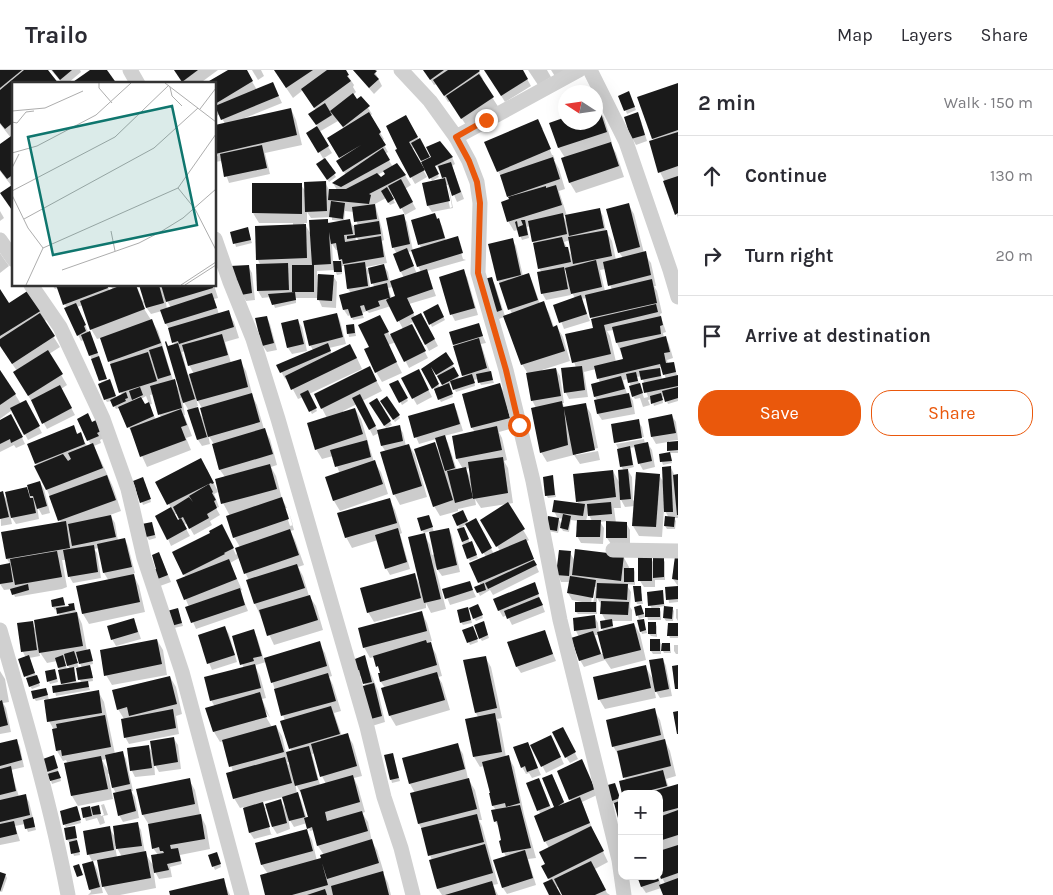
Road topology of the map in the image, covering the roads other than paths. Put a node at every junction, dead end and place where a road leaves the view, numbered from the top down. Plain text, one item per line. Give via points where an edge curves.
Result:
1 (130, 70) edge
2 (401, 70) edge
3 (579, 70) edge
4 (590, 70) edge
5 (137, 82) edge
6 (456, 137) junction
7 (0, 240) edge
8 (216, 242) edge
9 (12, 257) edge
10 (32, 286) edge
11 (678, 298) edge
12 (613, 550) dead end
13 (678, 551) edge
14 (0, 630) edge
15 (68, 895) edge
16 (242, 895) edge
17 (412, 895) edge
18 (624, 895) edge

1 - 5 street
2 - 6 street via 430,101
3 - 6 street
4 - 11 street via 626,142
6 - 18 street via 477,182 480,203 478,273 533,481 560,620 619,860
7 - 9 street
8 - 17 street via 253,339 272,402
10 - 16 street via 64,335 104,419 128,489 144,558 182,672
12 - 13 street
14 - 15 street via 33,748

